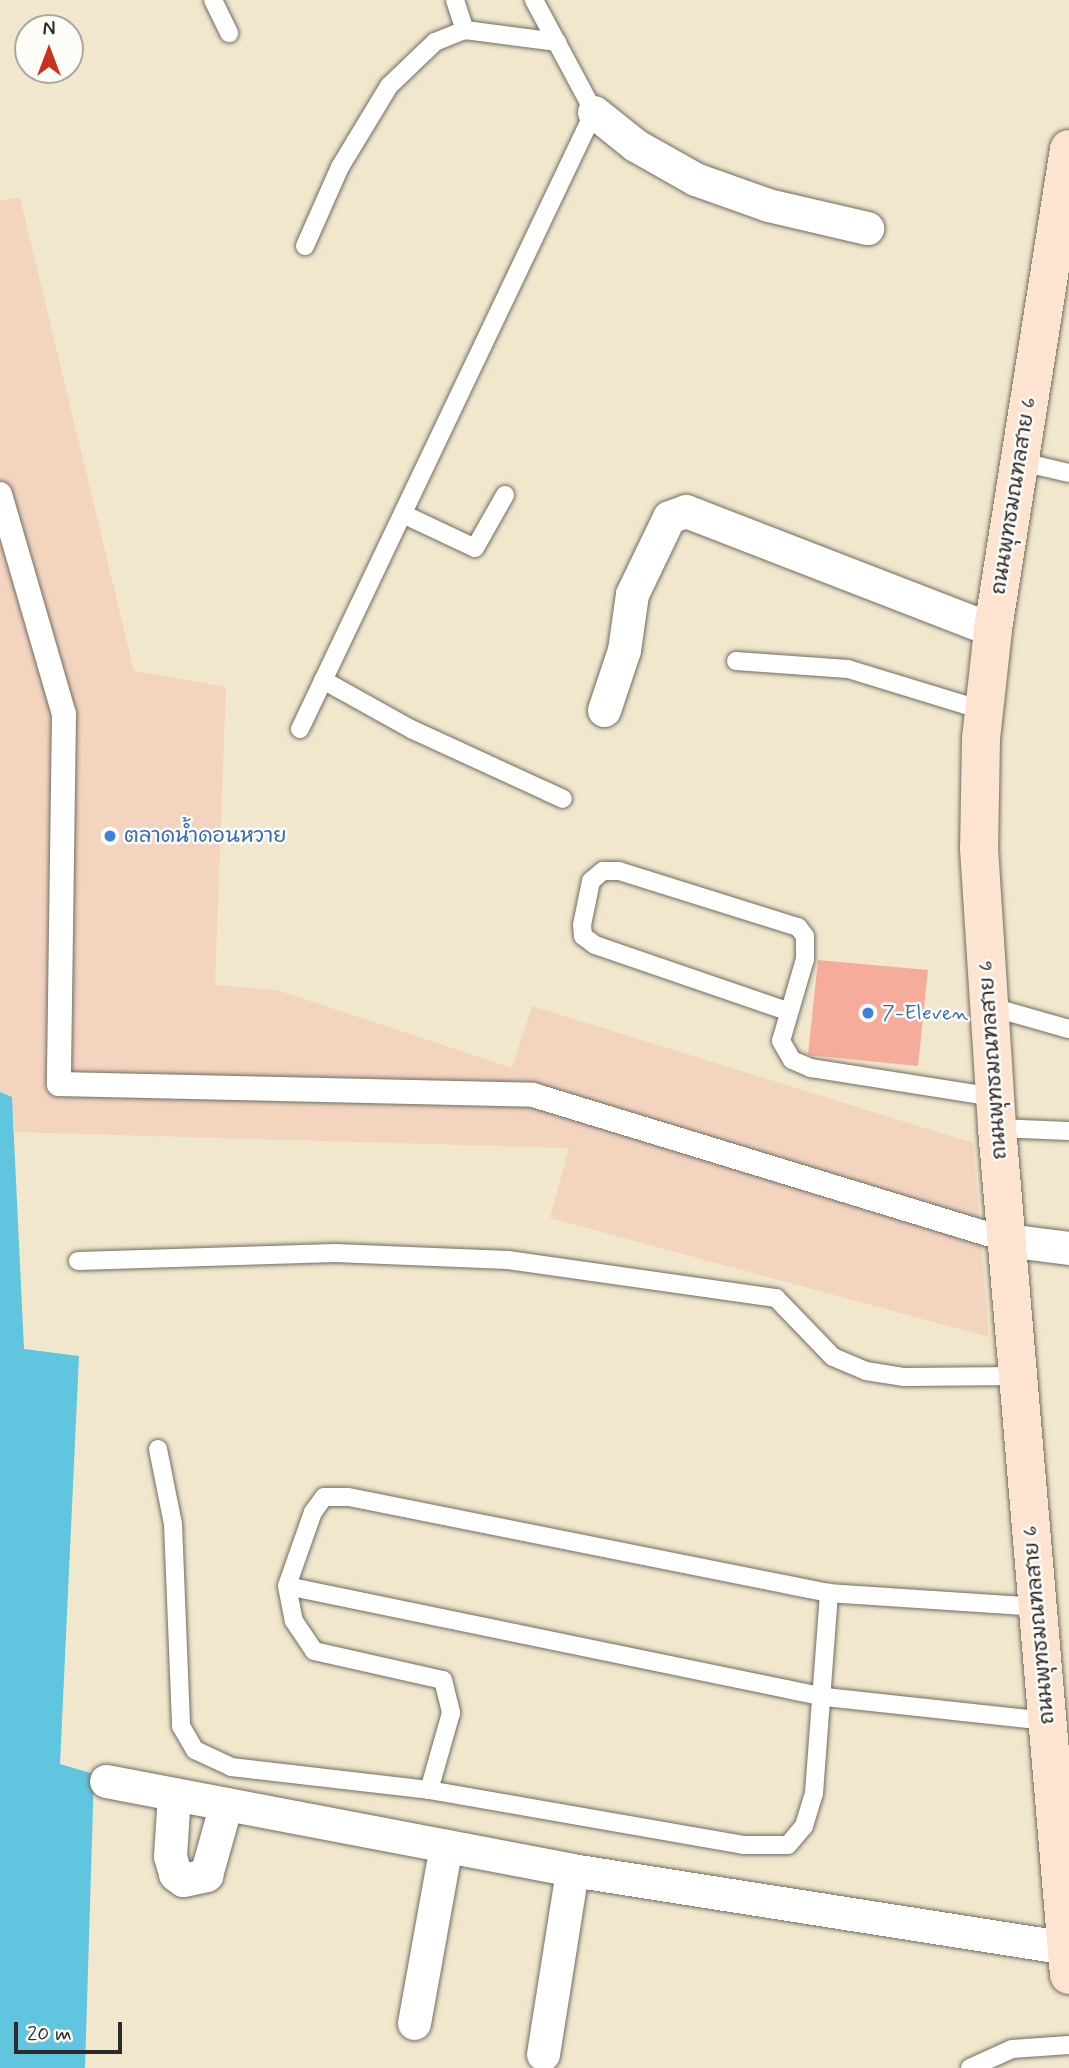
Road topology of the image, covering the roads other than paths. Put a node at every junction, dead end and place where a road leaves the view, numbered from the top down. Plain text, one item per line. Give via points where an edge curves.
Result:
1 (213, 0) edge
2 (455, 0) edge
3 (534, 0) edge
4 (464, 30) junction
5 (229, 33) dead end
6 (557, 42) junction
7 (594, 112) junction
8 (1069, 149) edge
9 (867, 228) dead end
10 (305, 246) dead end
11 (1018, 461) junction
12 (1069, 474) edge
13 (0, 494) edge
14 (505, 495) dead end
15 (405, 515) junction
16 (993, 630) junction
17 (736, 661) dead end
18 (323, 680) junction
19 (604, 710) dead end
20 (985, 712) junction
21 (300, 729) dead end
22 (563, 799) dead end
23 (988, 1006) junction
24 (787, 1011) junction
25 (1069, 1029) edge
26 (996, 1112) junction
27 (1069, 1131) edge
28 (1006, 1240) junction
29 (1069, 1248) edge
30 (78, 1261) dead end
31 (1018, 1376) junction
32 (158, 1449) dead end
33 (287, 1586) junction
34 (829, 1592) junction
35 (1038, 1608) junction
36 (825, 1697) junction
37 (1047, 1721) junction
38 (106, 1781) dead end
39 (429, 1790) junction
40 (174, 1794) junction
41 (226, 1804) junction
42 (446, 1846) junction
43 (572, 1870) junction
44 (1068, 1961) edge
45 (414, 2023) dead end
46 (1069, 2045) edge
47 (543, 2054) dead end
48 (970, 2068) edge

1 - 5 lane
2 - 4 lane
3 - 6 lane
4 - 6 lane
4 - 10 lane via 435,42 388,86 340,167
6 - 7 lane
7 - 9 street via 635,145 695,178 768,205
7 - 15 lane
8 - 11 main road, ถนนพุทธมณฑลสาย 6
11 - 12 lane
11 - 16 main road, ถนนพุทธมณฑลสาย 6
13 - 28 street via 64,714 59,1084 533,1095
14 - 15 lane via 475,548
15 - 18 lane
16 - 19 street via 686,510 668,516 632,594 624,650
16 - 20 main road, ถนนพุทธมณฑลสาย 6
17 - 20 lane via 848,669
18 - 21 lane
18 - 22 lane via 411,729
20 - 23 main road, ถนนพุทธมณฑลสาย 6 via 979,848
23 - 25 lane
23 - 26 main road, ถนนพุทธมณฑลสาย 6
24 - 24 lane via 595,945 583,936 582,925 591,881 603,871 620,871 798,927 805,936 805,959
24 - 26 lane via 781,1041 792,1060
26 - 27 lane
26 - 28 main road, ถนนพุทธมณฑลสาย 6
28 - 29 street
28 - 31 main road, ถนนพุทธมณฑลสาย 6
30 - 31 lane via 335,1253 508,1260 776,1298 833,1357 866,1371 905,1377
31 - 35 main road, ถนนพุทธมณฑลสาย 6
32 - 39 lane via 173,1524 181,1727 195,1750 231,1767
33 - 34 lane via 313,1512 324,1497 347,1497
33 - 36 lane
33 - 39 lane via 294,1621 314,1651 443,1680 451,1713
34 - 35 lane
34 - 36 lane
35 - 37 main road, ถนนพุทธมณฑลสาย 6
36 - 37 lane
36 - 39 lane via 814,1793 804,1826 788,1845 743,1845
37 - 44 main road, ถนนพุทธมณฑลสาย 6
38 - 40 street
40 - 41 street
40 - 41 street via 170,1856 175,1874 183,1880 206,1875
41 - 42 street
42 - 43 street
42 - 45 street
43 - 44 street
43 - 47 street
46 - 48 lane via 1012,2049

